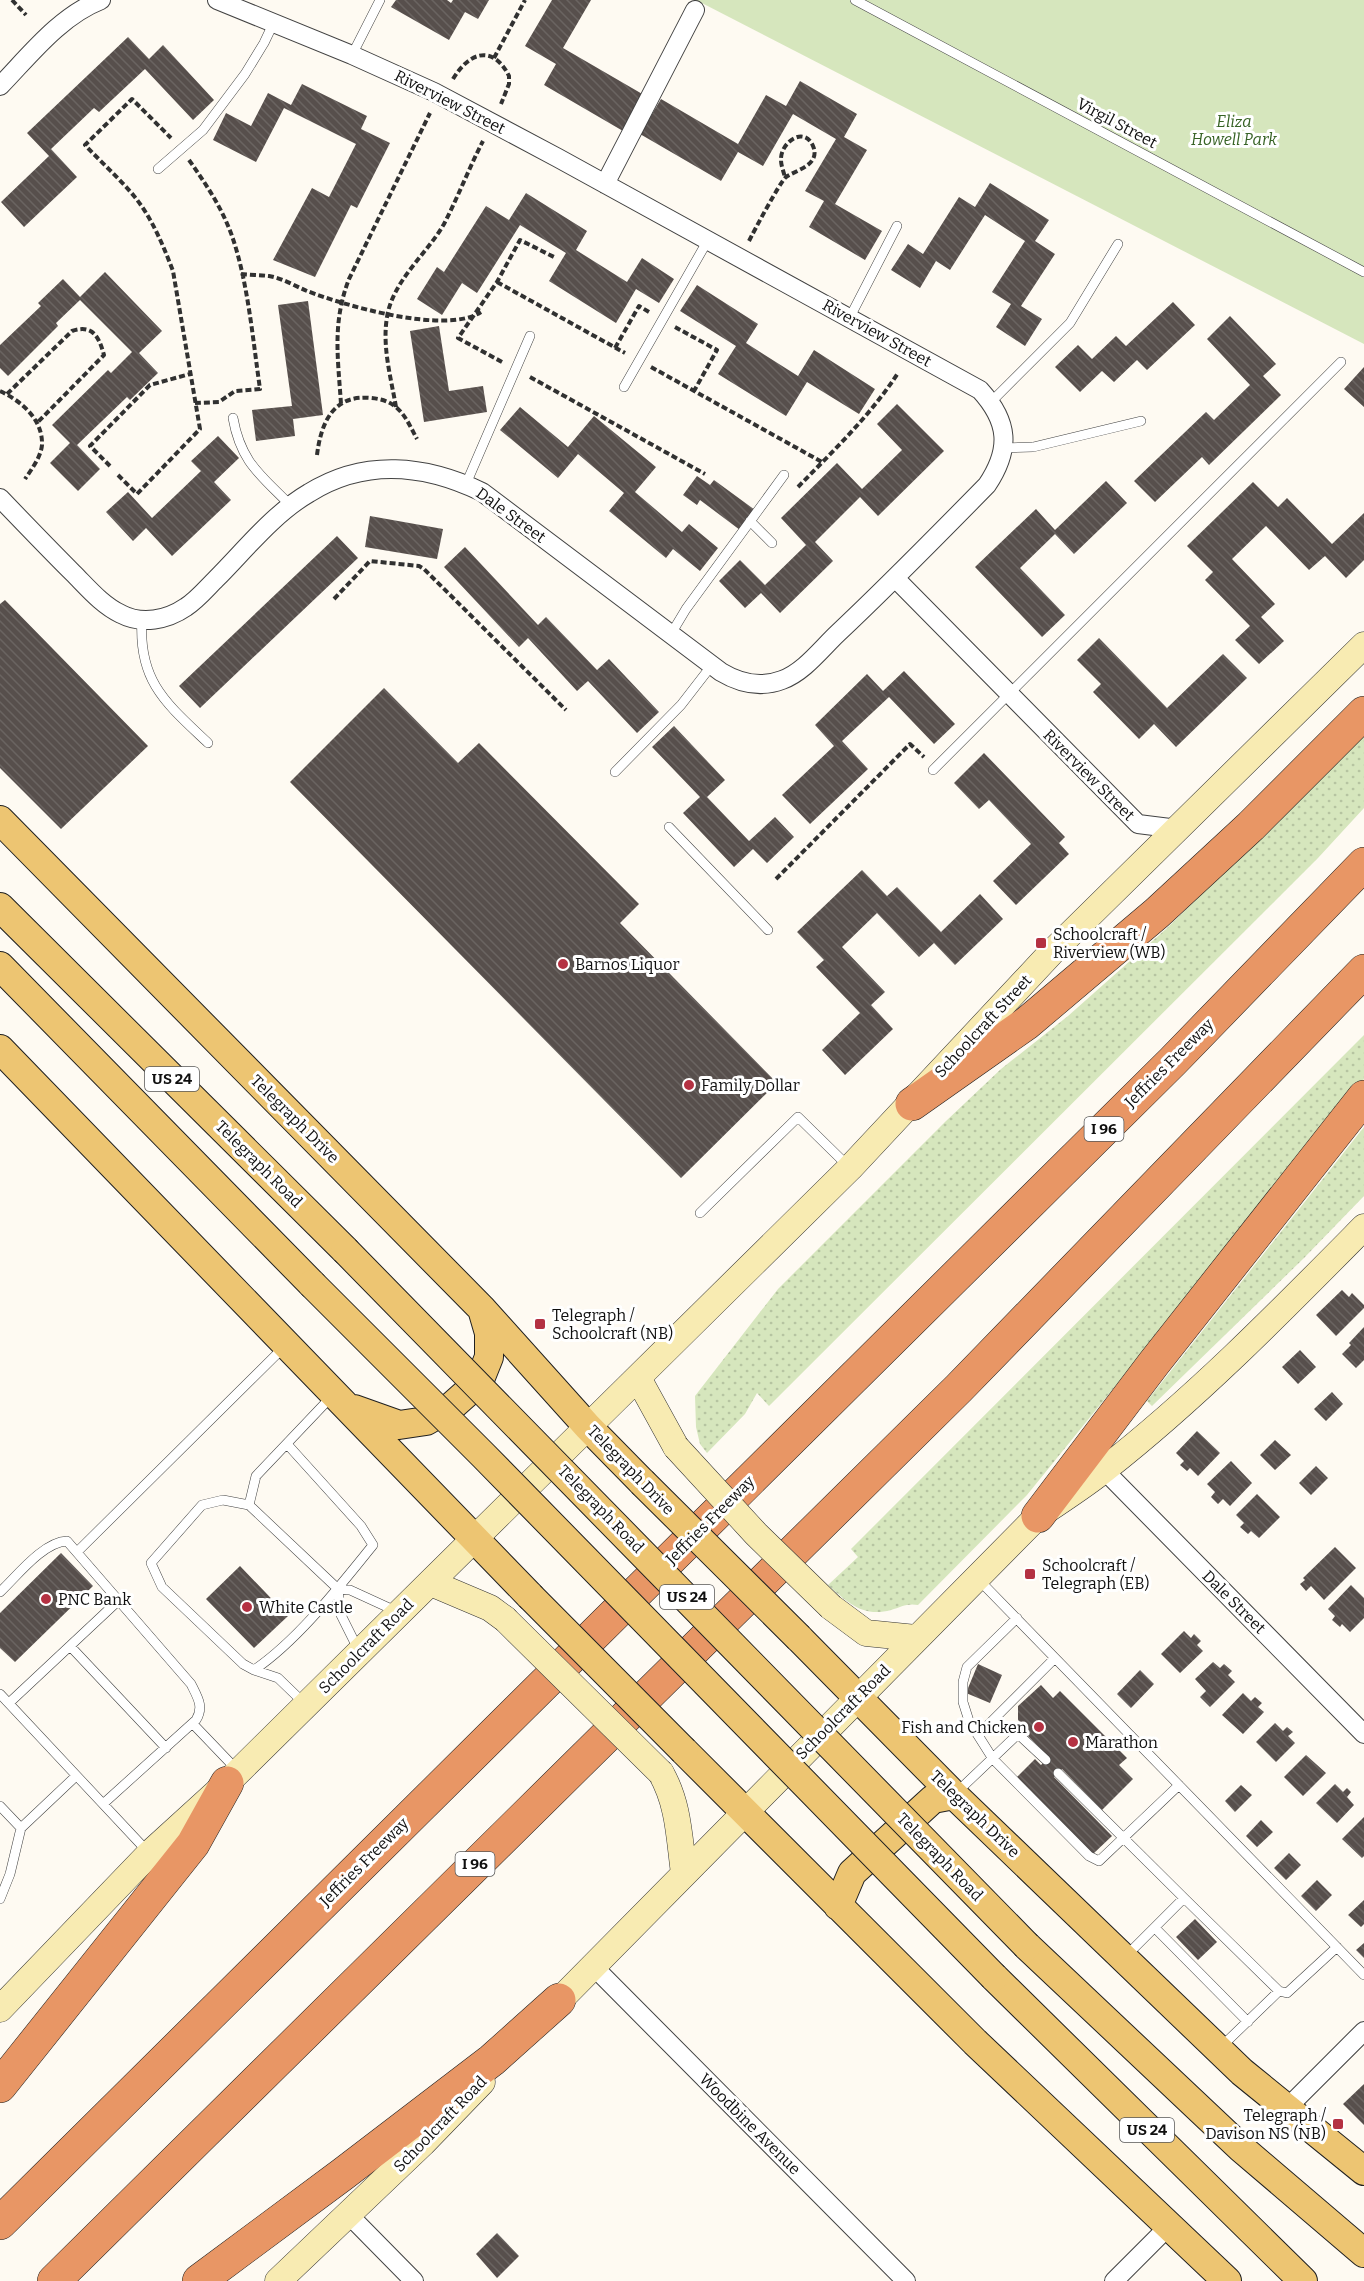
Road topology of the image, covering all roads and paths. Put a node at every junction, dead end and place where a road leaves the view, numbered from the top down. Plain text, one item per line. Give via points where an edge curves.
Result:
1 (12, 0) edge
2 (101, 0) edge
3 (217, 0) edge
4 (380, 0) edge
5 (525, 0) edge
6 (855, 0) edge
7 (695, 10) dead end
8 (26, 15) dead end
9 (274, 22) junction
10 (352, 55) junction
11 (494, 58) junction
12 (452, 79) dead end
13 (0, 86) edge
14 (500, 105) dead end
15 (433, 106) dead end
16 (486, 135) dead end
17 (177, 144) dead end
18 (185, 155) dead end
19 (158, 170) dead end
20 (785, 178) junction
21 (605, 184) junction
22 (897, 226) dead end
23 (708, 240) junction
24 (1118, 244) dead end
25 (554, 257) dead end
26 (740, 258) junction
27 (1364, 272) edge
28 (241, 274) junction
29 (497, 282) junction
30 (341, 300) junction
31 (481, 312) dead end
32 (387, 314) junction
33 (655, 315) dead end
34 (850, 317) junction
35 (472, 318) junction
36 (669, 323) dead end
37 (530, 336) dead end
38 (615, 348) junction
39 (630, 357) dead end
40 (1341, 362) dead end
41 (645, 364) dead end
42 (509, 366) dead end
43 (520, 372) dead end
44 (898, 373) dead end
45 (190, 374) junction
46 (624, 387) dead end
47 (0, 391) edge
48 (694, 391) junction
49 (7, 394) junction
50 (991, 402) junction
51 (195, 403) junction
52 (341, 404) junction
53 (396, 407) junction
54 (233, 418) dead end
55 (1141, 421) dead end
56 (37, 423) junction
57 (417, 439) dead end
58 (1004, 448) junction
59 (317, 455) dead end
60 (822, 462) junction
61 (110, 466) dead end
62 (705, 474) dead end
63 (118, 475) dead end
64 (784, 475) dead end
65 (25, 479) dead end
66 (466, 484) junction
67 (797, 488) dead end
68 (0, 498) edge
69 (291, 506) junction
70 (750, 521) junction
71 (772, 543) dead end
72 (895, 578) junction
73 (334, 599) dead end
74 (142, 620) junction
75 (671, 634) junction
76 (1364, 645) edge
77 (712, 665) junction
78 (1010, 694) junction
79 (566, 710) dead end
80 (1364, 713) edge
81 (207, 743) dead end
82 (925, 759) dead end
83 (933, 770) dead end
84 (615, 772) dead end
85 (0, 820) edge
86 (669, 826) dead end
87 (1178, 829) junction
88 (1364, 864) edge
89 (776, 879) dead end
90 (0, 908) edge
91 (768, 930) dead end
92 (0, 966) edge
93 (1364, 971) edge
94 (0, 1049) edge
95 (1364, 1097) edge
96 (912, 1104) junction
97 (850, 1168) junction
98 (700, 1213) dead end
99 (1364, 1227) edge
100 (733, 1284) joint
101 (482, 1309) junction
102 (287, 1343) junction
103 (638, 1378) junction
104 (342, 1400) junction
105 (588, 1427) junction
106 (287, 1444) junction
107 (1104, 1470) junction
108 (249, 1505) junction
109 (1038, 1516) junction
110 (475, 1539) junction
111 (77, 1552) junction
112 (976, 1578) junction
113 (430, 1583) junction
114 (338, 1589) junction
115 (0, 1592) edge
116 (119, 1600) junction
117 (401, 1612) junction
118 (1017, 1618) junction
119 (916, 1638) junction
120 (70, 1646) junction
121 (360, 1653) junction
122 (1055, 1658) junction
123 (254, 1670) junction
124 (0, 1694) edge
125 (858, 1698) junction
126 (9, 1703) junction
127 (307, 1705) junction
128 (193, 1724) junction
129 (1364, 1734) edge
130 (978, 1735) junction
131 (166, 1748) junction
132 (993, 1759) junction
133 (1046, 1760) dead end
134 (1058, 1773) dead end
135 (76, 1776) junction
136 (233, 1778) junction
137 (1179, 1785) junction
138 (954, 1794) junction
139 (103, 1804) junction
140 (745, 1812) junction
141 (2, 1813) edge
142 (21, 1828) junction
143 (1124, 1838) junction
144 (149, 1854) junction
145 (684, 1873) junction
146 (1184, 1898) junction
147 (0, 1899) edge
148 (838, 1906) junction
149 (1155, 1928) junction
150 (1337, 1947) junction
151 (1124, 1958) junction
152 (593, 1966) junction
153 (1364, 1975) edge
154 (1279, 1991) junction
155 (559, 2000) junction
156 (0, 2009) edge
157 (1248, 2022) junction
158 (1364, 2031) edge
159 (1219, 2049) junction
160 (0, 2086) edge
161 (1286, 2109) junction
162 (1364, 2171) edge
163 (349, 2215) junction
164 (0, 2223) edge
165 (1168, 2227) junction
166 (1364, 2253) edge
167 (54, 2281) edge
168 (199, 2281) edge
169 (278, 2281) edge
170 (414, 2281) edge
171 (906, 2281) edge
172 (1114, 2281) edge
173 (1227, 2281) edge
174 (1303, 2281) edge

1 - 8 path
2 - 13 street via 66,20
3 - 9 street, Riverview Street
4 - 10 lane
5 - 11 path
6 - 27 lane, Virgil Street
7 - 21 street
9 - 10 street, Riverview Street
9 - 19 lane via 245,74 204,130
10 - 21 street, Riverview Street via 434,92
11 - 12 path via 480,54 471,58
11 - 14 path via 509,76
15 - 30 path
16 - 32 path via 444,223 404,279
17 - 45 path via 132,99 85,145 134,196 165,250 173,271
18 - 28 path via 222,213
20 - 20 path via 805,169 811,160 814,151 807,138 796,136 784,148 780,157
20 - 26 path
21 - 23 street, Riverview Street
22 - 34 lane
23 - 26 street, Riverview Street
23 - 46 lane
24 - 50 lane via 1070,323
25 - 29 path via 520,240
26 - 34 street, Riverview Street
28 - 30 path via 270,276
28 - 51 path via 260,389 235,391 219,402
29 - 35 path
29 - 38 path
30 - 32 path
30 - 52 path via 337,325
31 - 35 path
32 - 35 path via 414,320
32 - 53 path via 385,347
33 - 38 path via 639,306
34 - 50 street, Riverview Street via 980,390
35 - 42 path via 458,338
36 - 48 path via 717,350
37 - 66 lane
38 - 39 path
40 - 78 lane
41 - 48 path
43 - 62 path
44 - 60 path via 861,423
45 - 51 path
45 - 61 path via 150,384 90,446
47 - 49 path
48 - 60 path
49 - 56 path
49 - 56 path via 72,331 90,330 98,337 104,355
50 - 58 street, Riverview Street via 1003,428
51 - 63 path via 200,429 137,494
52 - 53 path via 347,399 367,397
52 - 59 path via 326,421
53 - 57 path
54 - 69 lane via 236,438 248,462
55 - 58 lane via 1033,447
56 - 65 path via 42,447
58 - 72 street via 987,485
60 - 67 path
64 - 70 lane
66 - 69 street, Dale Street via 436,473 386,469 326,483
66 - 75 street, Dale Street
68 - 74 street via 102,602 122,615
69 - 74 street, Dale Street via 185,608 163,618
70 - 71 lane
70 - 75 lane
72 - 77 street, Dale Street via 796,673 785,679 760,685 744,683
72 - 78 street, Riverview Street
73 - 79 path via 370,561 419,566
74 - 81 lane via 142,645 156,688 162,699
75 - 77 street, Dale Street
76 - 87 main road, Schoolcraft Street
77 - 84 lane via 681,705
78 - 83 lane
78 - 87 street, Riverview Street via 1138,824
80 - 96 highway via 1157,913 1027,1023
82 - 89 path via 910,744
85 - 101 main road, Telegraph Drive
86 - 91 lane
87 - 96 main road, Schoolcraft Street via 1051,953
88 - 164 highway, Jeffries Freeway / I 96 via 1173,1061
90 - 166 main road, Telegraph Road / US 24, bridge via 345,1250 1027,1946 1242,2148
92 - 174 main road, US 24, bridge via 994,1977
93 - 167 highway, I 96 via 959,1388
94 - 102 main road
95 - 109 highway
96 - 97 main road, Schoolcraft Street
97 - 98 lane via 798,1117
97 - 100 main road, Schoolcraft Street
99 - 107 main road via 1240,1352
100 - 103 main road, Schoolcraft Road
101 - 104 main road via 489,1333 489,1357 479,1382 452,1406 426,1421 399,1425
101 - 105 main road, Telegraph Drive
102 - 104 main road
102 - 111 lane
103 - 105 main road, Schoolcraft Road
103 - 119 main road, bridge via 676,1447 756,1534 831,1607 866,1633
104 - 106 lane
104 - 110 main road
105 - 110 main road, Schoolcraft Road
105 - 125 main road, Telegraph Drive, bridge
106 - 108 lane via 256,1476
106 - 114 lane via 361,1526 373,1545
107 - 109 main road
107 - 129 street, Dale Street
108 - 114 lane
108 - 123 lane via 223,1500 202,1505 151,1563 162,1587 243,1665
109 - 112 main road, Schoolcraft Road
110 - 113 main road, Schoolcraft Road
110 - 140 main road, bridge
111 - 115 lane via 67,1541 57,1542
111 - 116 lane
112 - 118 lane
112 - 119 main road, Schoolcraft Road
113 - 117 main road, Schoolcraft Road
113 - 145 main road, bridge via 490,1608 505,1619 661,1773 676,1807
114 - 117 lane via 350,1590
114 - 121 lane via 341,1615
114 - 123 lane
116 - 120 lane
116 - 128 lane via 191,1684 200,1700 201,1712
117 - 121 main road, Schoolcraft Road
118 - 122 lane
118 - 130 lane via 968,1668 963,1682 963,1702
119 - 125 main road, Schoolcraft Road
120 - 126 lane
120 - 131 lane
121 - 127 main road, Schoolcraft Road
122 - 130 lane
122 - 137 lane
123 - 127 lane via 278,1678
124 - 126 lane
125 - 138 main road, Telegraph Drive
125 - 140 main road, Schoolcraft Road
126 - 135 lane
127 - 136 main road, Schoolcraft Road
128 - 131 lane
128 - 136 lane
130 - 132 lane
131 - 139 lane
132 - 133 lane via 1018,1734
132 - 138 lane
132 - 143 lane via 1089,1856 1099,1862
134 - 143 lane
135 - 139 lane
135 - 142 lane
136 - 144 main road, Schoolcraft Road
136 - 160 highway via 193,1844
137 - 143 lane
137 - 150 lane
138 - 148 main road via 933,1799 852,1873
138 - 151 main road, Telegraph Drive
139 - 144 lane
140 - 145 main road, Schoolcraft Road
140 - 148 main road
141 - 142 lane
142 - 147 lane
143 - 146 lane
144 - 156 main road, Schoolcraft Road
145 - 152 main road, Schoolcraft Road
146 - 149 lane
146 - 154 lane
148 - 165 main road
149 - 151 lane
149 - 157 lane
150 - 153 lane
150 - 154 lane via 1287,1993
151 - 159 main road, Telegraph Drive
152 - 155 main road, Schoolcraft Road
152 - 171 street, Woodbine Avenue
154 - 157 lane
155 - 163 main road, Schoolcraft Road
155 - 168 highway via 483,2067
157 - 159 lane
158 - 161 street
159 - 161 main road, Telegraph Drive
161 - 162 main road, Telegraph Drive
163 - 169 main road, Schoolcraft Road
163 - 170 street
165 - 172 street
165 - 173 main road

